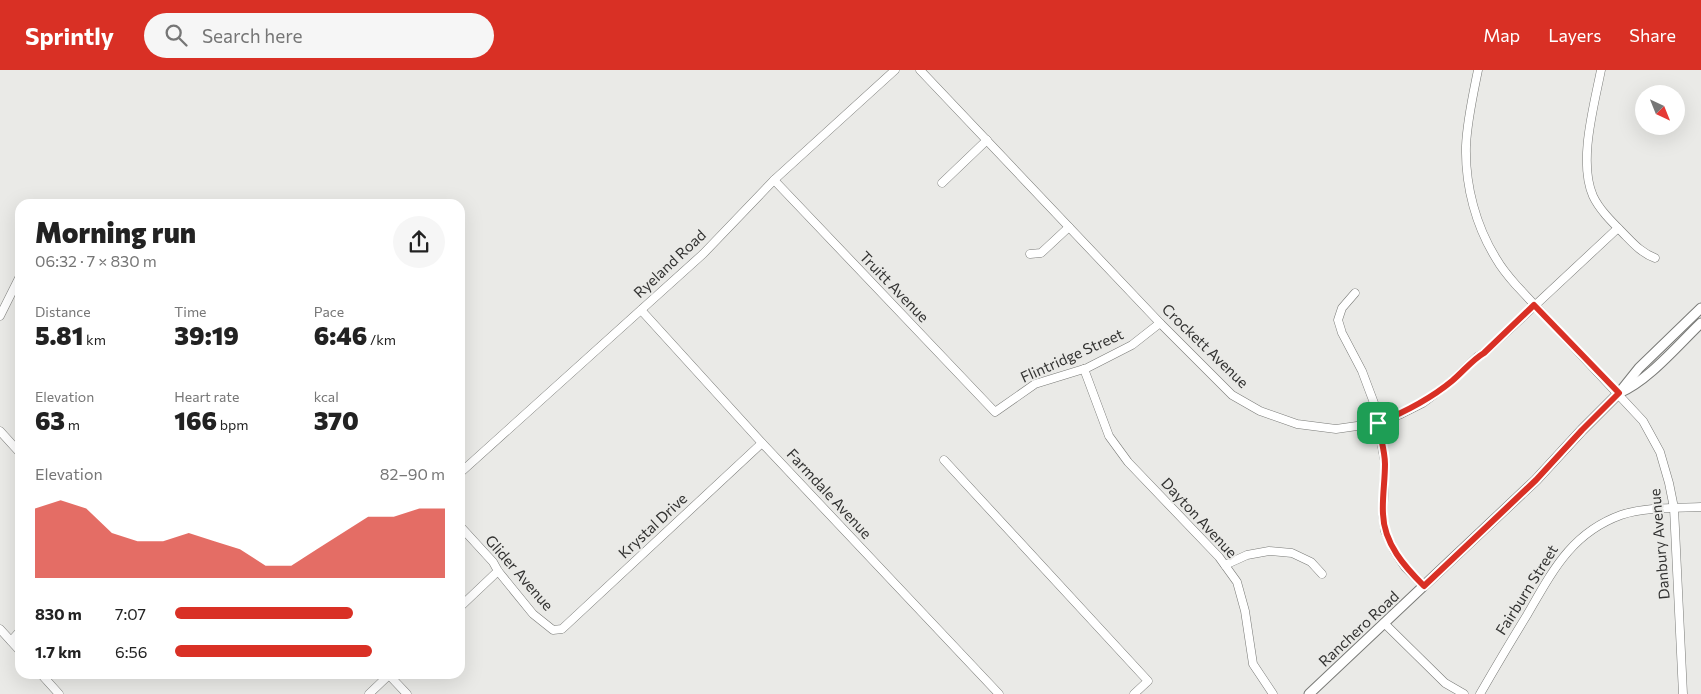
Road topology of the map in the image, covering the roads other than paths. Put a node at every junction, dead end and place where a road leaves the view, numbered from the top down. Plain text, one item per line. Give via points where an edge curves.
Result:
1 (895, 70) edge
2 (920, 70) edge
3 (1478, 70) edge
4 (1601, 70) edge
5 (987, 140) junction
6 (774, 180) junction
7 (942, 183) dead end
8 (1070, 227) junction
9 (1618, 228) junction
10 (1030, 254) dead end
11 (1654, 258) dead end
12 (15, 293) edge
13 (1355, 293) dead end
14 (1534, 305) junction
15 (1701, 308) edge
16 (641, 310) junction
17 (0, 316) edge
18 (1160, 323) junction
19 (1701, 323) edge
20 (1084, 369) junction
21 (1619, 393) junction
22 (995, 412) joint
23 (1378, 423) junction
24 (0, 431) edge
25 (762, 443) junction
26 (15, 447) edge
27 (944, 460) dead end
28 (465, 468) edge
29 (1701, 506) edge
30 (1674, 508) junction
31 (465, 531) edge
32 (1225, 565) junction
33 (498, 571) junction
34 (1322, 574) dead end
35 (1424, 586) junction
36 (465, 601) edge
37 (1384, 623) junction
38 (0, 629) edge
39 (562, 629) joint
40 (15, 637) edge
41 (11, 641) junction
42 (15, 645) edge
43 (46, 679) edge
44 (384, 679) edge
45 (394, 679) edge
46 (59, 694) edge
47 (369, 694) edge
48 (407, 694) edge
49 (999, 694) edge
50 (1134, 694) edge
51 (1273, 694) edge
52 (1309, 694) edge
53 (1464, 694) edge
54 (1480, 694) edge
55 (1683, 694) edge

1 - 6 street, Ryeland Road
2 - 5 street, Crockett Avenue
3 - 14 street, Danbury Avenue via 1466,147 1473,204 1484,237 1498,262
4 - 9 street via 1586,164 1593,196
5 - 7 street
5 - 8 street, Crockett Avenue
6 - 16 street, Ryeland Road via 703,254
6 - 22 street, Truitt Avenue
8 - 10 street via 1042,253
8 - 18 street, Crockett Avenue
9 - 11 street via 1645,255
9 - 14 street, Crockett Avenue
12 - 17 street
13 - 23 street via 1342,308 1338,320 1374,402
14 - 21 street, Danbury Avenue
14 - 23 street, Crockett Avenue via 1484,353 1423,403
15 - 21 main road, Ranchero Road via 1639,368
16 - 25 street, Farmdale Avenue
16 - 28 street, Ryeland Road
18 - 20 street, Flintridge Street via 1132,345
18 - 23 street, Crockett Avenue via 1232,395 1260,411 1297,424 1336,429
19 - 21 main road, Ranchero Road via 1646,376
20 - 22 street, Flintridge Street via 1035,384
20 - 32 street, Dayton Avenue via 1109,436 1128,462
21 - 30 street, Danbury Avenue via 1643,421 1660,452
21 - 35 main road, Ranchero Road via 1536,480
23 - 35 street via 1385,463 1382,516 1386,531 1395,552
24 - 26 street
25 - 39 street, Krystal Drive
25 - 49 street, Farmdale Avenue
27 - 50 street via 1148,681
29 - 30 street, Fairburn Street
30 - 54 street, Fairburn Street via 1622,514 1594,528 1572,546 1556,567
30 - 55 street, Danbury Avenue
31 - 33 street, Glider Avenue
32 - 34 street via 1247,555 1269,551 1292,554 1311,562
32 - 51 street, Dayton Avenue via 1237,582 1253,664
33 - 36 street
33 - 39 street, Glider Avenue via 533,614 552,630
35 - 37 main road, Ranchero Road
37 - 52 main road, Ranchero Road
37 - 53 street via 1446,683
38 - 41 street
40 - 41 street
41 - 42 street
43 - 46 street
44 - 47 street
45 - 48 street

